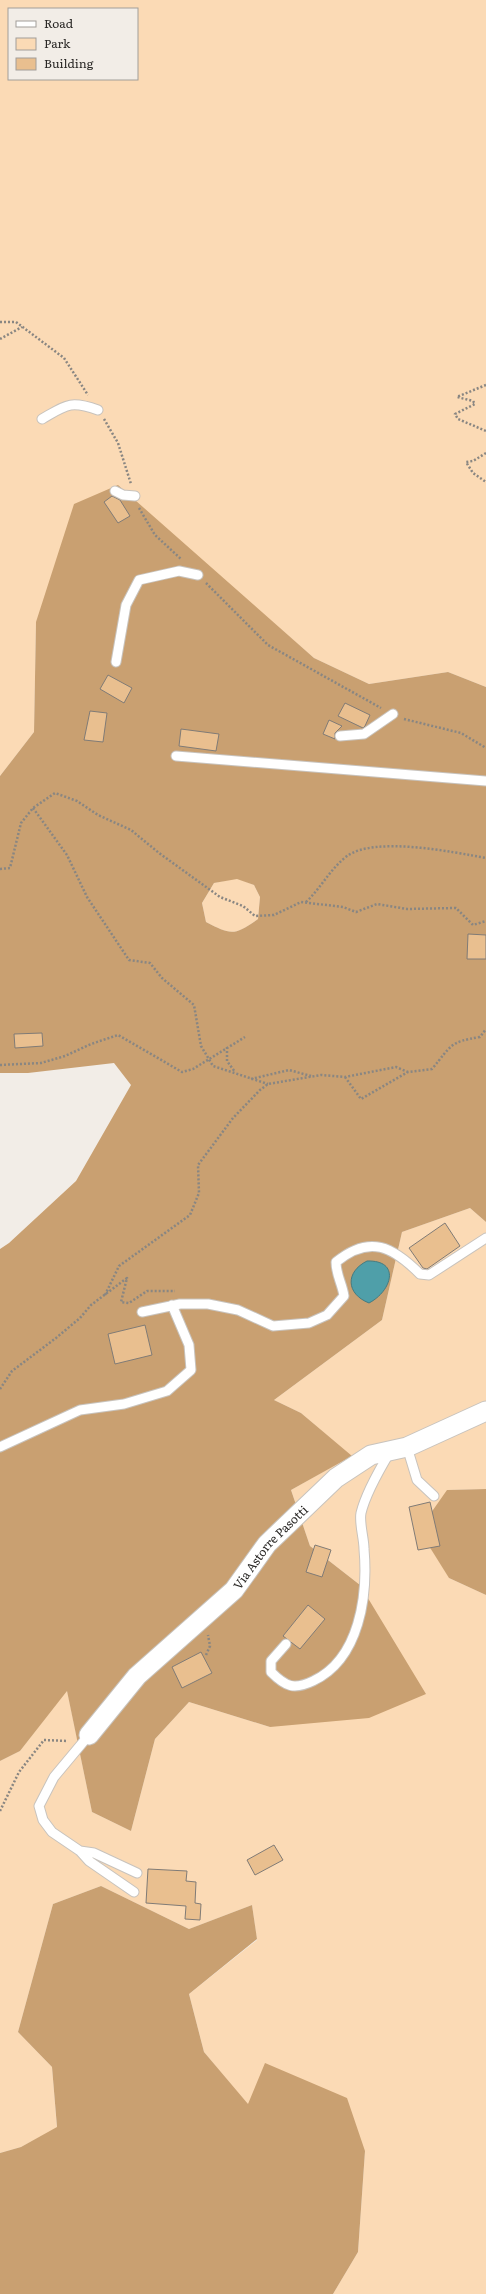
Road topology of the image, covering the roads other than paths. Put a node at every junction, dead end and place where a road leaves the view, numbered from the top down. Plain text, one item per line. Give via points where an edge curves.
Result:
1 (98, 410) road end
2 (42, 419) dead end
3 (115, 491) dead end
4 (135, 496) road end
5 (198, 575) road end
6 (116, 662) dead end
7 (393, 714) road end
8 (340, 736) dead end
9 (176, 756) dead end
10 (486, 781) edge
11 (486, 1238) edge
12 (172, 1305) junction
13 (142, 1312) dead end
14 (486, 1411) edge
15 (0, 1447) edge
16 (399, 1449) junction
17 (434, 1496) dead end
18 (286, 1644) dead end
19 (89, 1735) joint
20 (80, 1851) junction
21 (137, 1873) dead end
22 (134, 1892) dead end

1 - 2 lane via 76,404 65,406
3 - 4 lane
5 - 6 lane via 179,571 138,580 126,605
7 - 8 lane via 364,734
9 - 10 lane
11 - 12 lane via 429,1275 420,1274 396,1253 382,1246 361,1248 344,1255 336,1262 336,1273 342,1282 344,1296 327,1315 309,1323 273,1326 232,1308 208,1304
12 - 13 lane
12 - 15 lane via 189,1345 191,1370 167,1391 124,1404 80,1410
14 - 16 street, Via Astorre Pasotti
16 - 17 lane via 417,1480
16 - 18 lane via 361,1514 365,1588 357,1629 342,1657 323,1676 306,1684 283,1684 271,1672 271,1661
16 - 19 street, Via Astorre Pasotti via 371,1455 336,1478 266,1544 234,1590 137,1676
19 - 20 lane via 54,1777 39,1806 43,1820 52,1832
20 - 21 lane via 94,1853
20 - 22 lane via 89,1861

